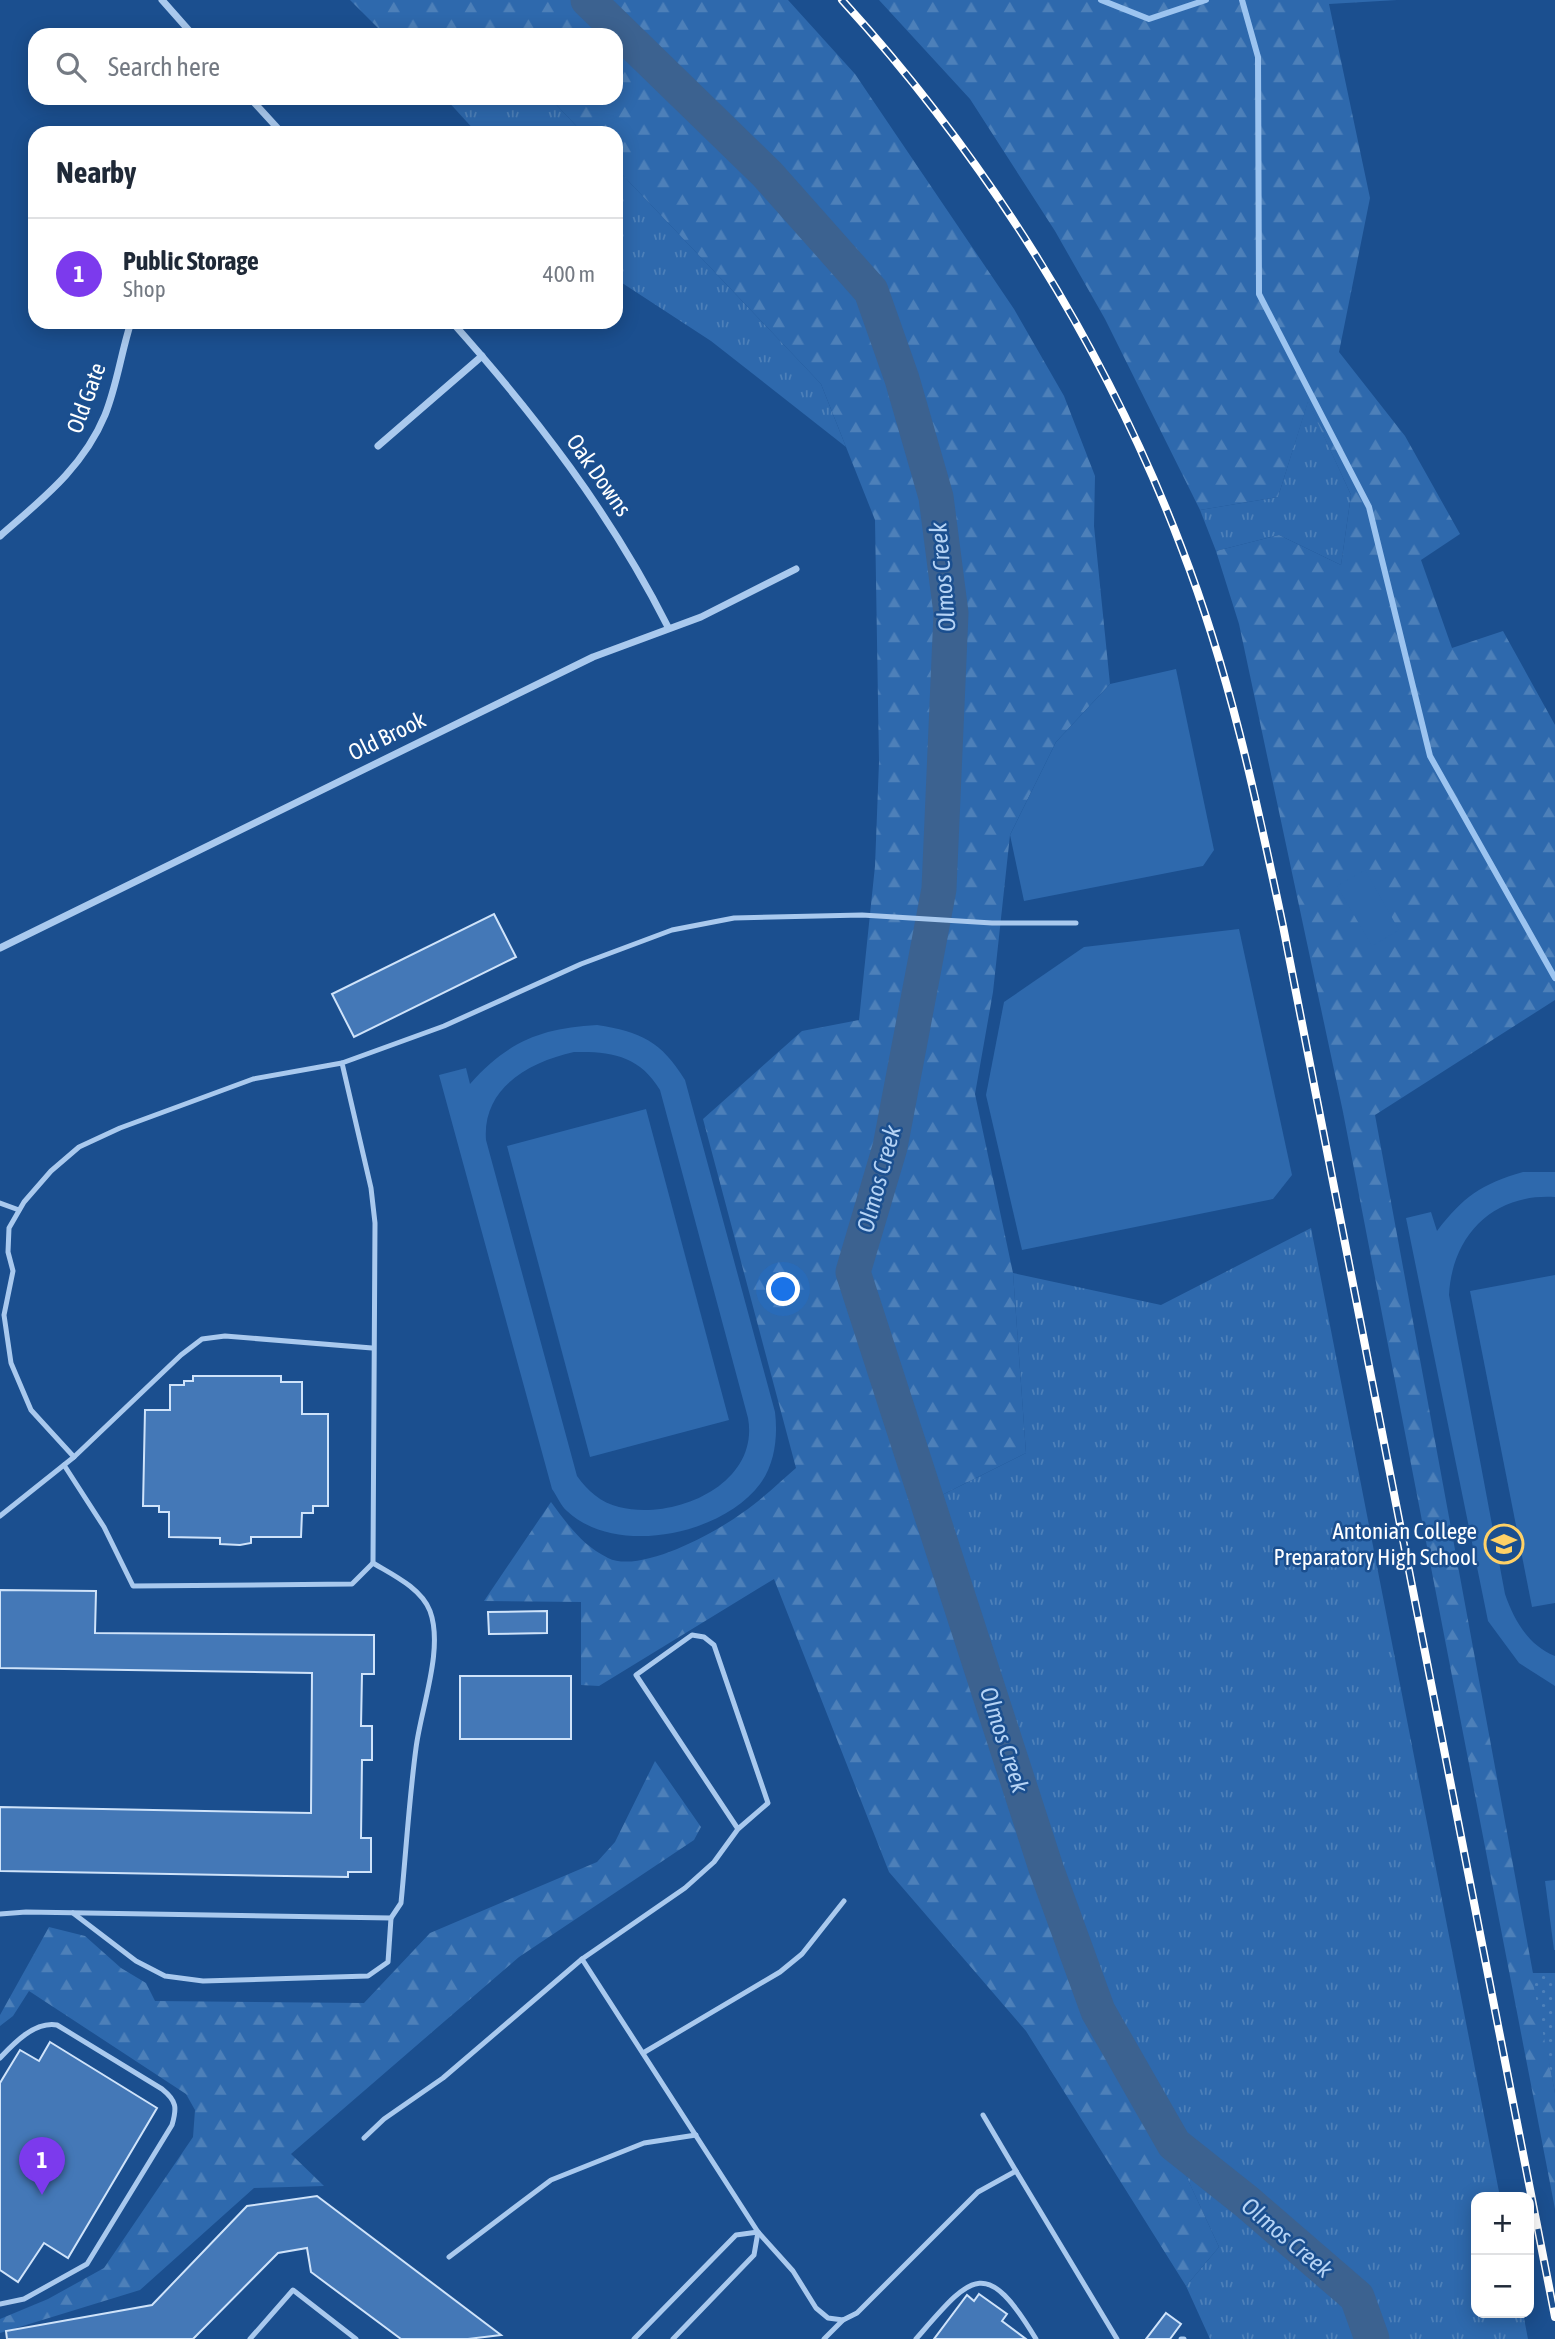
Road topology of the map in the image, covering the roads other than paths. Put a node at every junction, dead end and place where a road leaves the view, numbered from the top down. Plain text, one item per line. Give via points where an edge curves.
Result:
1 (162, 0) edge
2 (187, 28) edge
3 (256, 105) edge
4 (276, 126) edge
5 (129, 329) edge
6 (458, 329) edge
7 (482, 356) junction
8 (378, 446) dead end
9 (0, 536) edge
10 (796, 569) dead end
11 (668, 627) junction
12 (1076, 923) dead end
13 (0, 948) edge
14 (342, 1063) junction
15 (0, 1203) edge
16 (19, 1210) junction
17 (372, 1348) junction
18 (75, 1457) junction
19 (64, 1465) junction
20 (0, 1516) edge
21 (373, 1563) junction
22 (738, 1829) junction
23 (844, 1901) dead end
24 (73, 1913) junction
25 (0, 1914) edge
26 (391, 1918) junction
27 (582, 1959) junction
28 (643, 2053) junction
29 (0, 2058) edge
30 (983, 2115) dead end
31 (696, 2135) junction
32 (364, 2138) dead end
33 (1016, 2171) junction
34 (758, 2232) junction
35 (449, 2258) dead end
36 (0, 2304) edge
37 (843, 2320) junction
38 (250, 2339) edge
39 (356, 2339) edge
40 (634, 2339) edge
41 (673, 2339) edge
42 (824, 2339) edge
43 (916, 2339) edge
44 (1036, 2339) edge
45 (1117, 2339) edge

1 - 2 street
3 - 4 street
5 - 9 street, Old Gate via 109,404 84,455 70,474
6 - 7 street, Oak Downs
7 - 8 street
7 - 11 street, Oak Downs via 561,452 603,512
10 - 11 street, Old Brook via 701,617
11 - 13 street, Old Brook via 581,663
12 - 14 lane via 862,915 734,918 672,930 581,964 444,1026
14 - 16 lane via 253,1079 79,1147 51,1171
14 - 17 lane via 373,1211
15 - 16 lane
16 - 18 lane via 9,1228 13,1271 4,1315 11,1363 31,1410
17 - 18 lane via 225,1336 202,1339
17 - 21 lane
18 - 19 lane
19 - 20 lane
19 - 21 lane via 104,1527 133,1586 352,1584
21 - 26 lane via 416,1592 429,1608 434,1626 416,1747 401,1903
22 - 22 lane via 636,1675 692,1636 704,1637 714,1645 768,1803
22 - 27 lane via 714,1863 685,1888
23 - 28 lane via 802,1954 780,1972
24 - 25 lane
24 - 26 lane
24 - 26 lane via 136,1961 165,1976 203,1981 368,1976 388,1962
27 - 28 lane
27 - 32 lane via 443,2078
28 - 31 lane
29 - 36 lane via 33,2030 47,2023 57,2025 173,2097 177,2109 172,2125 87,2264 23,2299
30 - 33 lane
31 - 34 lane
31 - 35 lane via 644,2144 551,2180
33 - 37 lane via 978,2192 857,2313
33 - 45 lane
34 - 37 lane via 793,2272 816,2308 828,2318
34 - 40 lane via 736,2235
34 - 41 lane via 754,2255
37 - 42 lane
38 - 39 lane via 293,2290
43 - 44 lane via 958,2291 975,2282 1002,2292

